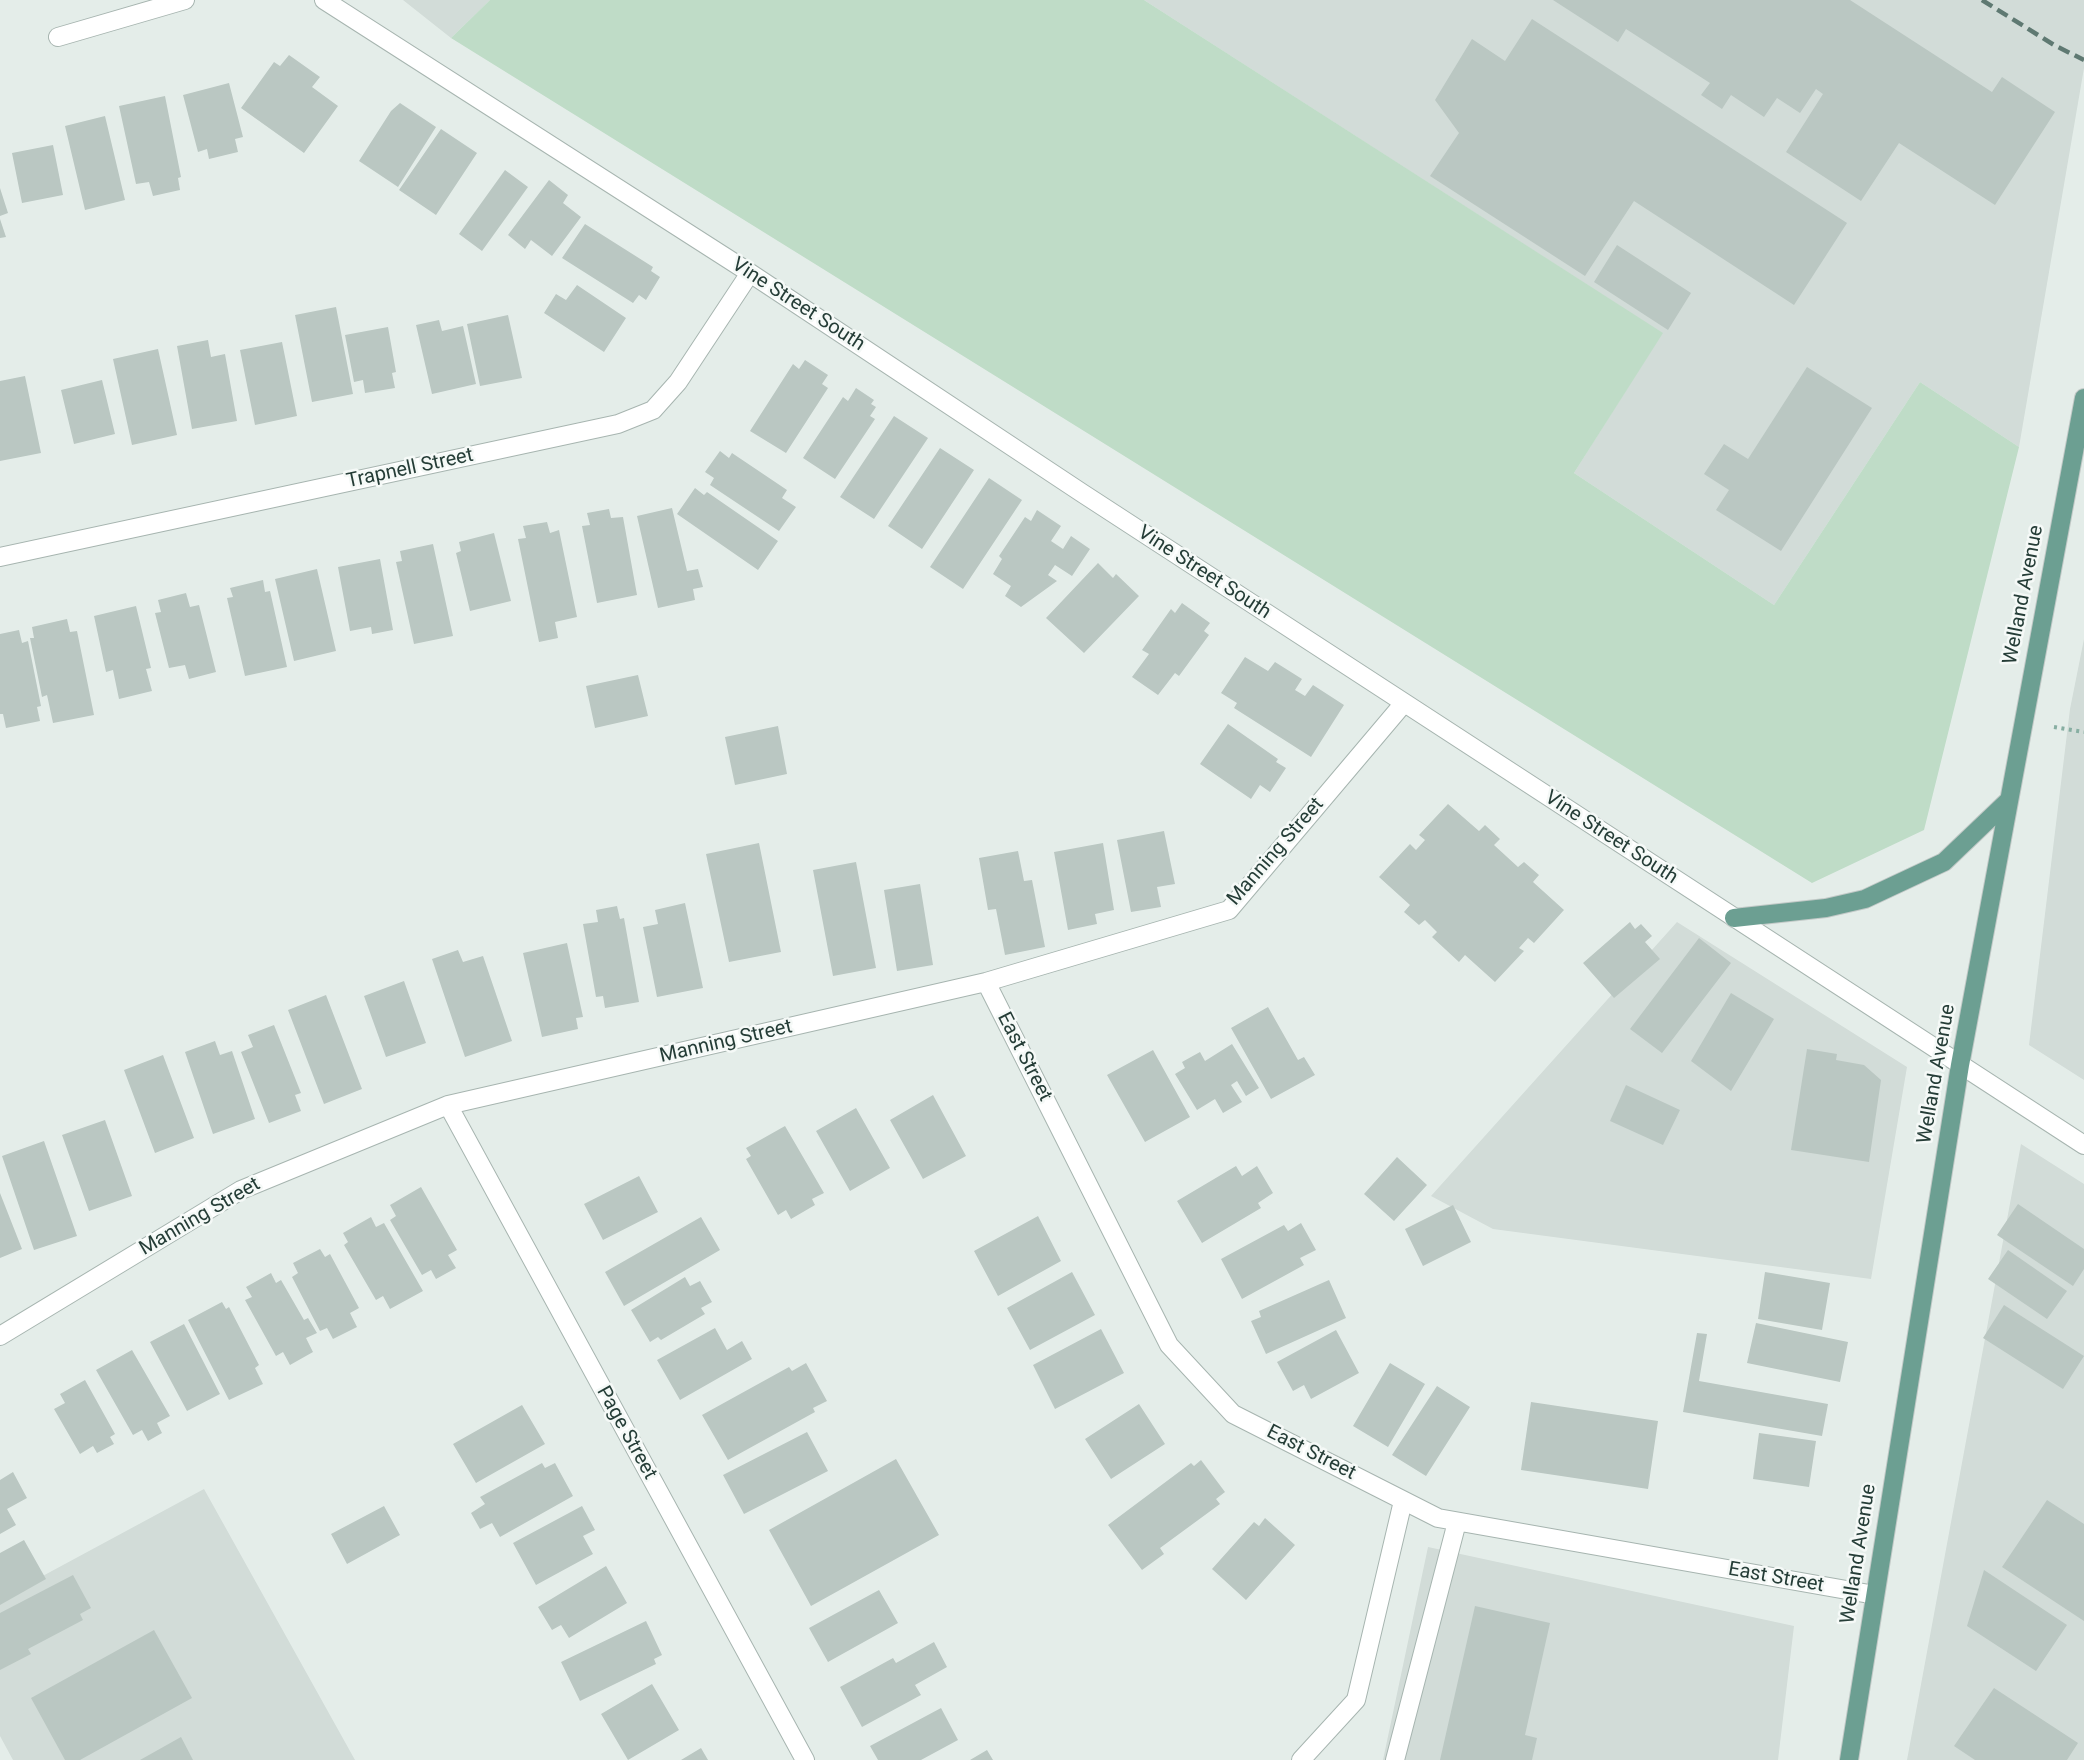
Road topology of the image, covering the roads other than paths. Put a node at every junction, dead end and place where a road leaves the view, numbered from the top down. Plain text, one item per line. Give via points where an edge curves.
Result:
1 (185, 0) edge
2 (324, 0) edge
3 (58, 37) dead end
4 (750, 273) junction
5 (2084, 398) edge
6 (0, 557) edge
7 (1404, 703) junction
8 (2009, 800) junction
9 (1734, 918) junction
10 (986, 982) junction
11 (1960, 1065) junction
12 (447, 1105) junction
13 (2084, 1145) edge
14 (0, 1336) edge
15 (1404, 1501) junction
16 (1457, 1522) junction
17 (1875, 1595) junction
18 (805, 1760) edge
19 (1301, 1760) edge
20 (1395, 1760) edge
21 (1850, 1760) edge

1 - 3 street
2 - 4 street, Vine Street South
4 - 6 street, Trapnell Street via 678,382 653,410 618,424
4 - 7 street, Vine Street South
5 - 8 main road, Welland Avenue
7 - 9 street, Vine Street South
7 - 10 street, Manning Street via 1229,910
8 - 9 main road via 1944,862 1865,899 1826,908
8 - 11 main road, Welland Avenue
9 - 11 street, Vine Street South
10 - 12 street, Manning Street
10 - 15 street, East Street via 1169,1344 1233,1414
11 - 13 street, Vine Street South
11 - 17 main road, Welland Avenue
12 - 14 street, Manning Street via 241,1190
12 - 18 street, Page Street
15 - 16 street, East Street via 1438,1518
15 - 19 street via 1356,1700
16 - 17 street, East Street
16 - 20 street
17 - 21 main road, Welland Avenue

